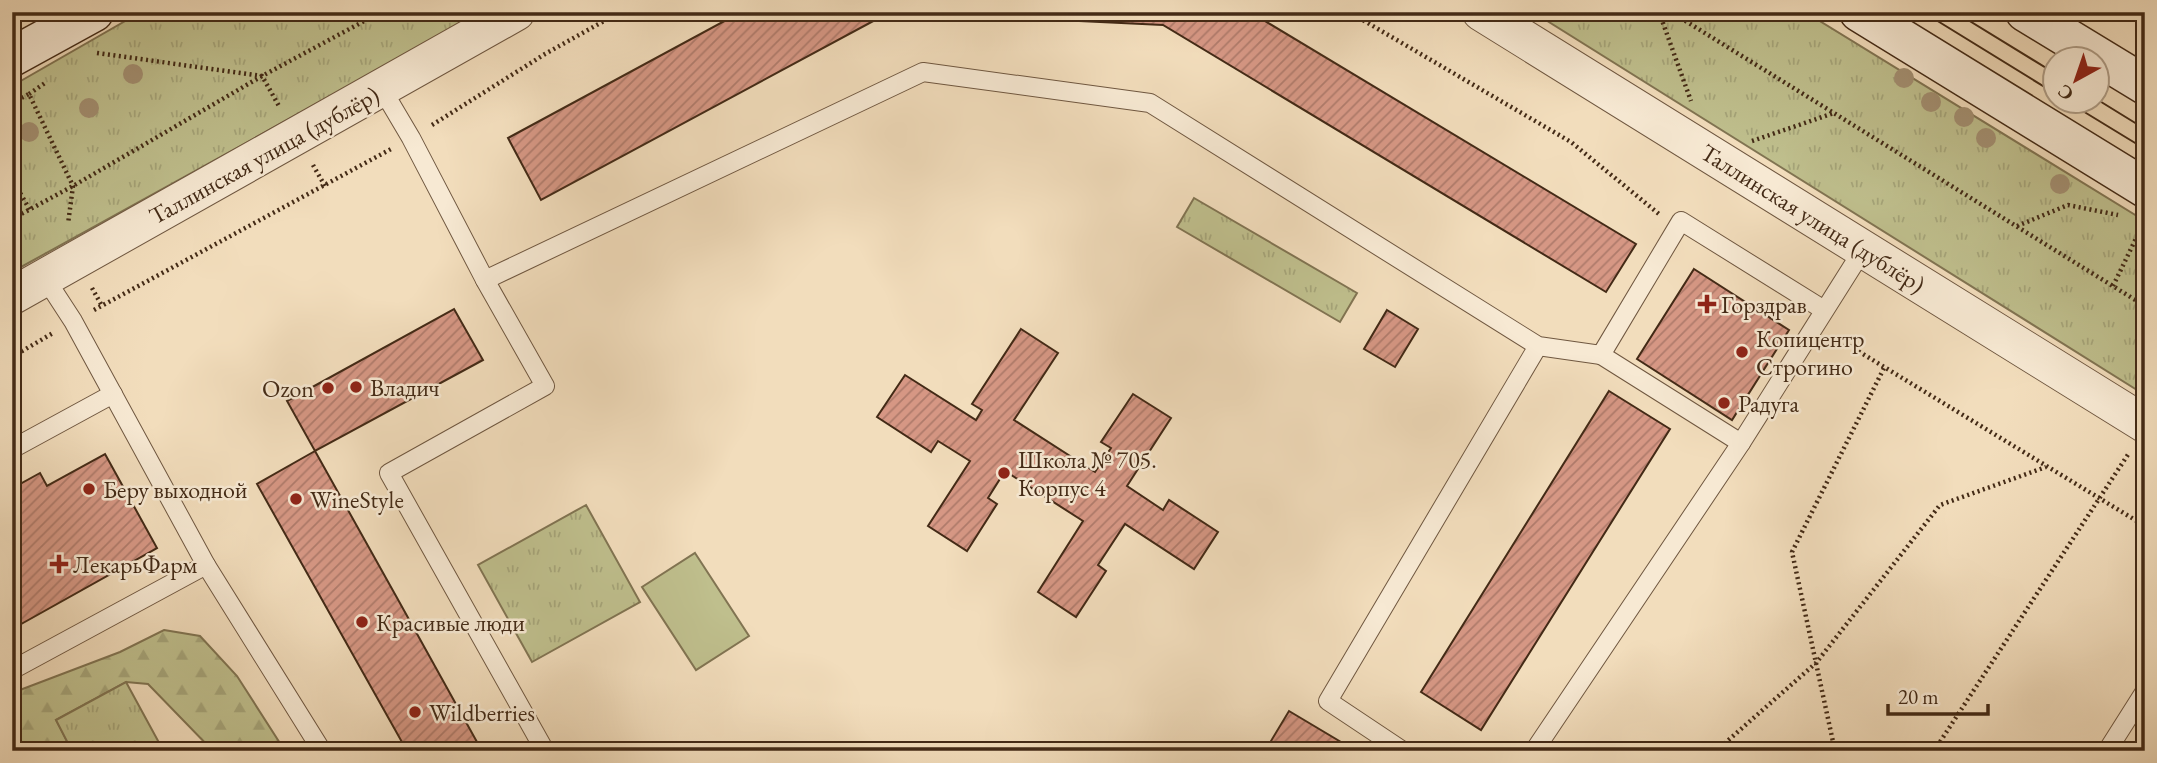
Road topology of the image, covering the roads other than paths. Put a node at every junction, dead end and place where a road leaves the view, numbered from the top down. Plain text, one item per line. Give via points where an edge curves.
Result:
1 (94, 12) edge
2 (516, 12) edge
3 (1482, 12) edge
4 (1859, 12) edge
5 (2025, 12) edge
6 (12, 57) edge
7 (2138, 76) edge
8 (382, 89) junction
9 (2145, 188) edge
10 (1864, 248) junction
11 (60, 269) junction
12 (485, 280) junction
13 (12, 296) edge
14 (1820, 318) junction
15 (1538, 346) junction
16 (1601, 355) junction
17 (113, 394) junction
18 (2139, 435) edge
19 (1741, 443) junction
20 (12, 449) edge
21 (206, 565) junction
22 (12, 670) edge
23 (2145, 691) edge
24 (2140, 710) edge
25 (1537, 750) edge
26 (322, 751) edge
27 (545, 751) edge
28 (1403, 751) edge
29 (2107, 751) edge

1 - 6 main road
2 - 8 street, Таллинская улица (дублёр)
3 - 10 street, Таллинская улица (дублёр)
4 - 9 main road
5 - 7 main road
8 - 11 street, Таллинская улица (дублёр)
8 - 12 lane
10 - 14 lane
10 - 18 street, Таллинская улица (дублёр)
11 - 13 street, Таллинская улица (дублёр)
11 - 17 lane via 73,321
12 - 15 lane via 923,72 1150,103
12 - 27 lane via 545,386 389,473
14 - 16 lane via 1681,221
14 - 19 lane
15 - 16 lane
15 - 28 lane via 1328,701
16 - 19 lane
17 - 20 lane
17 - 21 lane
19 - 25 lane
21 - 22 lane
21 - 26 lane
23 - 24 lane
24 - 29 lane

